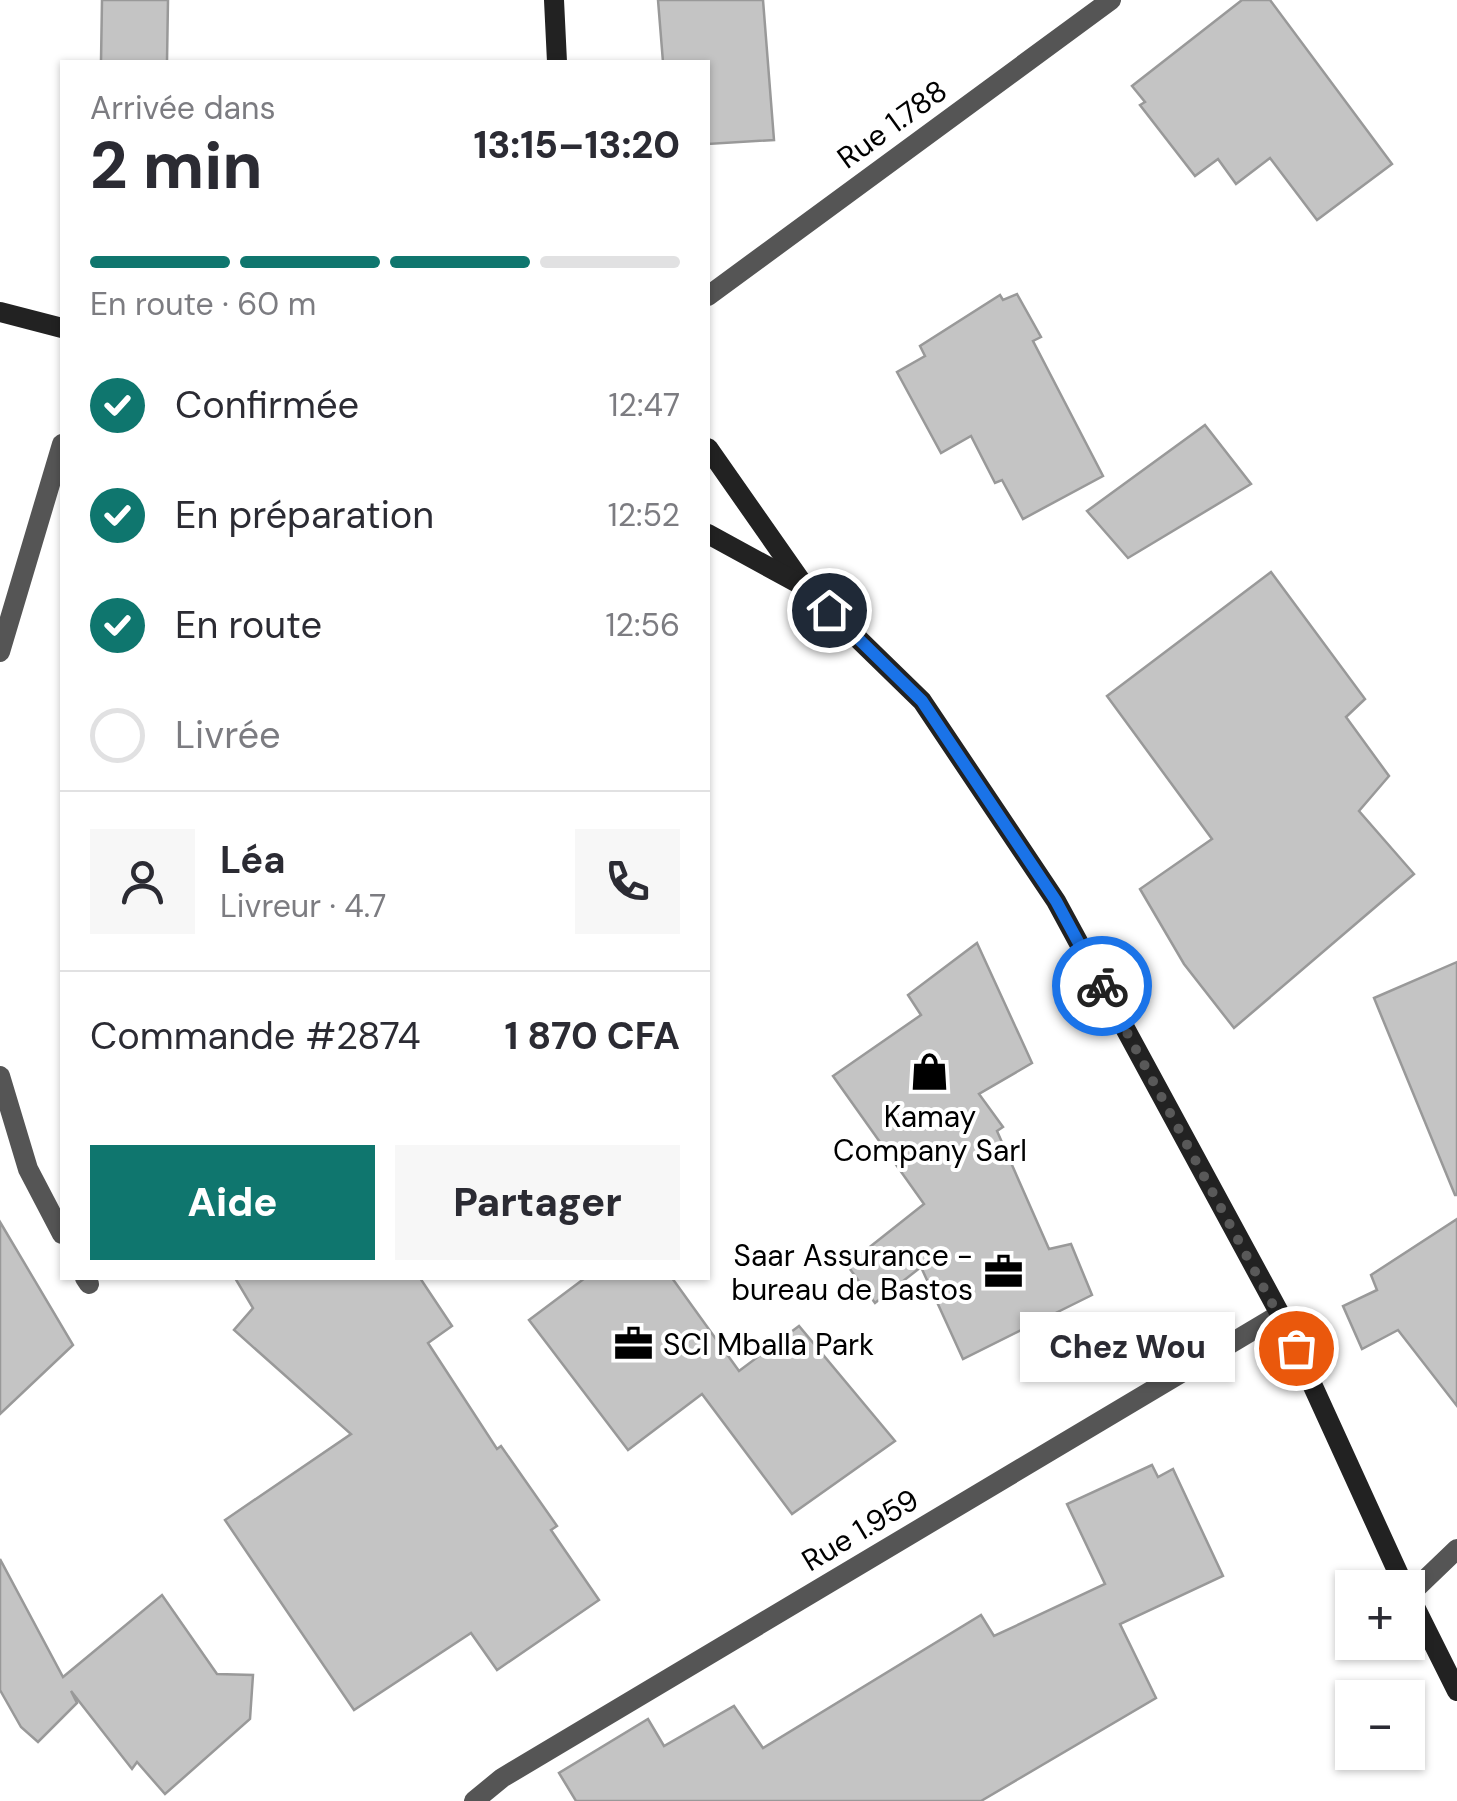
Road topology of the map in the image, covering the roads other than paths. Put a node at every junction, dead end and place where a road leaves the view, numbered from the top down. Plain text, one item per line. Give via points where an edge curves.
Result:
1 (554, 0) edge
2 (1111, 0) edge
3 (557, 60) edge
4 (710, 295) edge
5 (0, 312) edge
6 (60, 327) edge
7 (60, 451) edge
8 (710, 451) edge
9 (710, 535) edge
10 (805, 587) junction
11 (0, 652) edge
12 (0, 1076) edge
13 (60, 1230) edge
14 (1280, 1314) junction
15 (1457, 1549) edge
16 (1397, 1570) edge
17 (1425, 1577) edge
18 (1425, 1628) edge
19 (1457, 1691) edge
20 (474, 1801) edge

1 - 3 main road
2 - 4 street, Rue 1.788
5 - 6 main road
7 - 11 street
8 - 10 main road
9 - 10 main road
10 - 14 main road via 922,701 1056,901
12 - 13 street via 28,1169
14 - 16 main road
14 - 20 street, Rue 1.959 via 502,1778
15 - 17 street
18 - 19 main road

